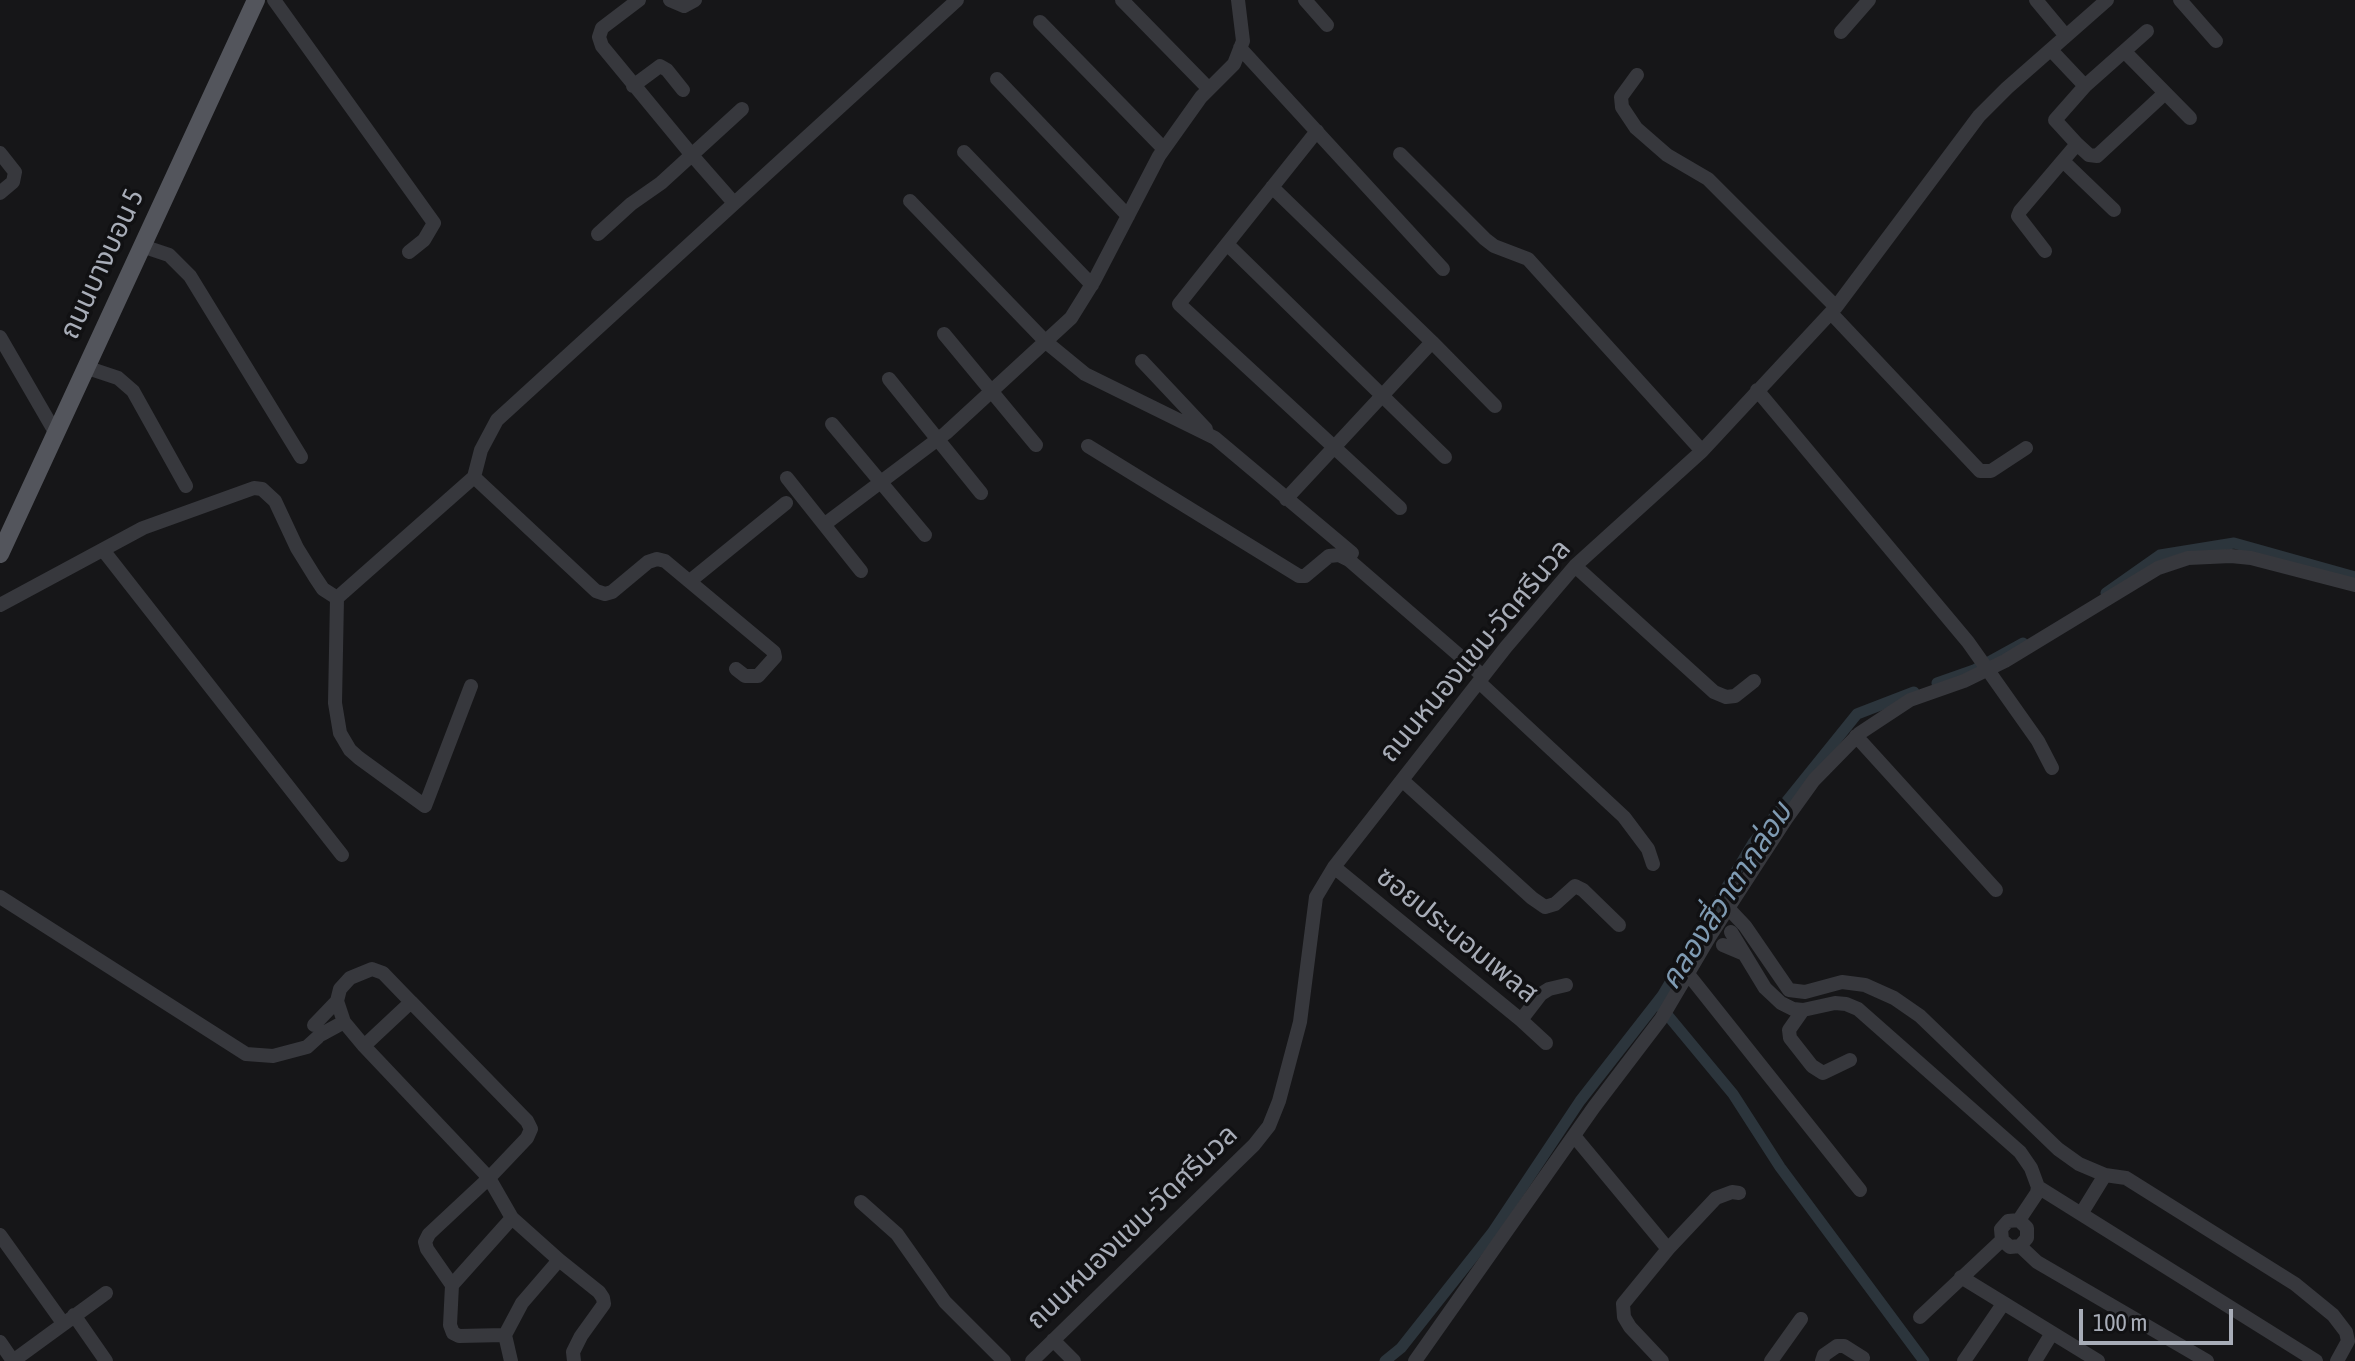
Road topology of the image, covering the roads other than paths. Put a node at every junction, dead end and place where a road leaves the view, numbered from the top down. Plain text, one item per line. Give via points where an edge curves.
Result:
1 (256, 0) edge
2 (274, 0) edge
3 (639, 0) edge
4 (670, 0) edge
5 (695, 0) edge
6 (957, 0) edge
7 (1122, 0) edge
8 (1227, 0) edge
9 (1305, 0) edge
10 (1869, 0) edge
11 (2036, 0) edge
12 (2107, 0) edge
13 (2180, 0) edge
14 (1240, 8) edge
15 (1040, 22) dead end
16 (1327, 25) dead end
17 (2147, 31) dead end
18 (1841, 32) dead end
19 (2066, 36) junction
20 (2216, 41) dead end
21 (1240, 48) junction
22 (2051, 50) junction
23 (2125, 52) junction
24 (1637, 75) dead end
25 (997, 79) dead end
26 (633, 86) junction
27 (2085, 86) junction
28 (1209, 89) junction
29 (683, 90) dead end
30 (2165, 93) junction
31 (742, 109) dead end
32 (2190, 118) dead end
33 (1317, 131) junction
34 (2077, 144) junction
35 (1164, 149) junction
36 (964, 152) dead end
37 (0, 153) edge
38 (691, 154) junction
39 (1400, 154) dead end
40 (2063, 161) junction
41 (1272, 187) junction
42 (0, 193) edge
43 (910, 201) dead end
44 (734, 203) junction
45 (2114, 210) dead end
46 (1128, 216) junction
47 (598, 234) dead end
48 (1227, 244) junction
49 (142, 246) junction
50 (2045, 251) dead end
51 (409, 252) dead end
52 (1443, 269) dead end
53 (1092, 285) junction
54 (1834, 310) junction
55 (944, 334) dead end
56 (0, 337) edge
57 (1046, 342) junction
58 (1432, 342) junction
59 (1142, 361) dead end
60 (85, 367) junction
61 (889, 379) dead end
62 (1757, 390) junction
63 (991, 392) junction
64 (1383, 395) junction
65 (1495, 406) dead end
66 (832, 424) dead end
67 (55, 432) junction
68 (1215, 438) junction
69 (938, 439) junction
70 (1036, 445) dead end
71 (1088, 446) dead end
72 (1335, 448) junction
73 (2026, 448) dead end
74 (1702, 451) junction
75 (301, 457) dead end
76 (1445, 457) dead end
77 (787, 478) dead end
78 (470, 481) junction
79 (881, 482) junction
80 (186, 486) dead end
81 (981, 493) dead end
82 (1286, 499) junction
83 (786, 503) dead end
84 (1400, 508) dead end
85 (825, 524) junction
86 (925, 535) dead end
87 (1, 550) edge
88 (103, 550) junction
89 (1352, 553) dead end
90 (1575, 566) junction
91 (861, 571) dead end
92 (690, 581) junction
93 (2355, 585) edge
94 (337, 598) junction
95 (0, 605) edge
96 (1985, 665) junction
97 (736, 669) dead end
98 (1481, 679) junction
99 (1754, 681) dead end
100 (471, 686) dead end
101 (1856, 736) junction
102 (2052, 768) dead end
103 (1402, 780) junction
104 (342, 855) dead end
105 (1653, 864) dead end
106 (1334, 867) junction
107 (1996, 890) dead end
108 (0, 897) edge
109 (1728, 908) junction
110 (1619, 925) dead end
111 (1721, 935) junction
112 (1688, 974) junction
113 (1566, 985) dead end
114 (337, 1001) junction
115 (411, 1002) junction
116 (1803, 1010) junction
117 (1521, 1020) junction
118 (344, 1022) junction
119 (316, 1031) junction
120 (1546, 1043) dead end
121 (364, 1046) junction
122 (1850, 1060) dead end
123 (1575, 1137) junction
124 (2105, 1175) junction
125 (489, 1178) junction
126 (2038, 1187) junction
127 (1860, 1190) dead end
128 (1739, 1193) dead end
129 (861, 1202) dead end
130 (2081, 1214) junction
131 (512, 1218) junction
132 (2019, 1220) junction
133 (0, 1235) edge
134 (2002, 1240) junction
135 (2020, 1246) junction
136 (1668, 1249) junction
137 (559, 1260) junction
138 (1961, 1277) junction
139 (452, 1285) junction
140 (106, 1293) dead end
141 (2003, 1304) junction
142 (1920, 1317) dead end
143 (68, 1319) junction
144 (1801, 1319) dead end
145 (2052, 1333) junction
146 (505, 1335) junction
147 (1053, 1340) junction
148 (0, 1342) edge
149 (1863, 1358) dead end
150 (13, 1361) edge
151 (106, 1361) edge
152 (511, 1361) edge
153 (574, 1361) edge
154 (1004, 1361) edge
155 (1032, 1361) edge
156 (1074, 1361) edge
157 (1415, 1361) edge
158 (1662, 1361) edge
159 (1771, 1361) edge
160 (1822, 1361) edge
161 (1964, 1361) edge
162 (2035, 1361) edge
163 (2098, 1361) edge
164 (2207, 1361) edge
165 (2316, 1361) edge
166 (2337, 1361) edge

1 - 49 main road, ถนนบางบอน 5
2 - 51 street via 434,223
3 - 26 street via 602,28 599,37
4 - 5 street via 684,6
6 - 44 street
7 - 28 street
8 - 14 street
9 - 16 street
10 - 18 street
11 - 19 street
12 - 19 street, ถนนหนองแขม-วัดศรีนวล
13 - 20 street
14 - 21 street
15 - 35 street
17 - 23 street
19 - 22 street, ถนนหนองแขม-วัดศรีนวล
21 - 28 street via 1234,64
21 - 33 street
22 - 27 street
22 - 54 street, ถนนหนองแขม-วัดศรีนวล via 1979,116
23 - 27 street
23 - 30 street
24 - 54 street via 1621,97 1636,128 1667,155 1708,179
25 - 46 street
26 - 29 street via 660,66
26 - 38 street
27 - 34 street via 2055,120
28 - 35 street
30 - 32 street
30 - 34 street via 2097,156
31 - 38 street
33 - 41 street
33 - 52 street
34 - 40 street
35 - 46 street
36 - 53 street
37 - 42 street via 15,172 13,182
38 - 44 street
38 - 47 street
39 - 74 street via 1485,239 1528,259
40 - 45 street
40 - 50 street via 2018,216
41 - 48 street
41 - 58 street
43 - 57 street
44 - 78 street via 497,420
46 - 53 street
48 - 64 street
48 - 72 street via 1179,304
49 - 60 main road, ถนนบางบอน 5
49 - 75 street via 169,255 190,276
53 - 57 street via 1071,318
54 - 62 street, ถนนหนองแขม-วัดศรีนวล
54 - 73 street via 1980,471 1991,471
55 - 63 street
56 - 67 street
57 - 63 street
57 - 68 street via 1085,374
58 - 64 street
58 - 65 street
59 - 68 street
60 - 67 main road, ถนนบางบอน 5
60 - 80 street via 118,378 133,391
61 - 69 street
62 - 74 street, ถนนหนองแขม-วัดศรีนวล
62 - 96 street
63 - 69 street
63 - 70 street
64 - 72 street
64 - 76 street
66 - 79 street
67 - 87 main road, ถนนบางบอน 5
68 - 82 street
69 - 79 street
69 - 81 street
71 - 98 street via 1290,572 1305,576 1329,556 1349,560
72 - 82 street
72 - 84 street
74 - 90 street, ถนนหนองแขม-วัดศรีนวล
77 - 85 street
78 - 92 street via 596,591 612,592 657,559
78 - 94 street
79 - 85 street
79 - 86 street
82 - 89 street
83 - 92 street
85 - 91 street
88 - 94 street via 169,518 262,489 275,501 323,589
88 - 95 street
88 - 104 street
90 - 98 street, ถนนหนองแขม-วัดศรีนวล
90 - 99 street via 1714,692 1735,696
92 - 97 street via 774,652 758,676
93 - 96 street via 2251,558 2188,558 2158,568
94 - 100 street via 335,703 340,733 359,758 425,806
96 - 101 street via 1910,700
96 - 102 street
98 - 103 street, ถนนหนองแขม-วัดศรีนวล
98 - 105 street via 1624,817
101 - 107 street
101 - 109 street via 1814,780
103 - 106 street, ถนนหนองแขม-วัดศรีนวล
103 - 110 street via 1545,907 1575,886
106 - 117 street, ซอยประนอมเพลส
106 - 147 street, ถนนหนองแขม-วัดศรีนวล via 1316,897 1300,1022 1269,1126
108 - 119 street via 246,1054 273,1056 307,1047
109 - 111 street
109 - 124 street via 1789,990 1805,992 1842,982 1894,998 1920,1016 2058,1149
111 - 112 street
111 - 116 street via 1781,1003
112 - 123 street
112 - 127 street
113 - 117 street via 1541,994
114 - 115 street via 350,978 372,969 383,973
114 - 118 street
114 - 119 street
115 - 121 street
115 - 125 street via 531,1129
116 - 122 street via 1789,1030 1790,1038 1812,1066 1823,1073
116 - 126 street via 1835,1003 1858,1009 2020,1152
117 - 120 street, ซอยประนอมเพลส
118 - 119 street
118 - 121 street
121 - 125 street
123 - 136 street
123 - 157 street
124 - 130 street
124 - 166 street via 2126,1178 2295,1284 2346,1332 2348,1341
125 - 131 street
125 - 139 street via 425,1242
126 - 130 street
126 - 132 street
128 - 136 street via 1716,1198
129 - 154 street via 897,1234 945,1302
130 - 165 street
131 - 137 street
131 - 139 street
132 - 134 street via 2008,1221 2001,1229
132 - 135 street via 2027,1228
133 - 143 street
134 - 135 street via 2010,1247
134 - 138 street
135 - 164 street via 2037,1262
136 - 158 street via 1623,1304 1630,1327
137 - 146 street via 522,1303
137 - 153 street via 599,1292 604,1304 581,1336
138 - 141 street
138 - 142 street
139 - 146 street via 453,1333
140 - 143 street
141 - 145 street
141 - 161 street
143 - 150 street
143 - 151 street
144 - 159 street
145 - 162 street
145 - 163 street
146 - 152 street
147 - 155 street, ถนนหนองแขม-วัดศรีนวล
147 - 156 street
148 - 150 street
149 - 160 street via 1837,1346

